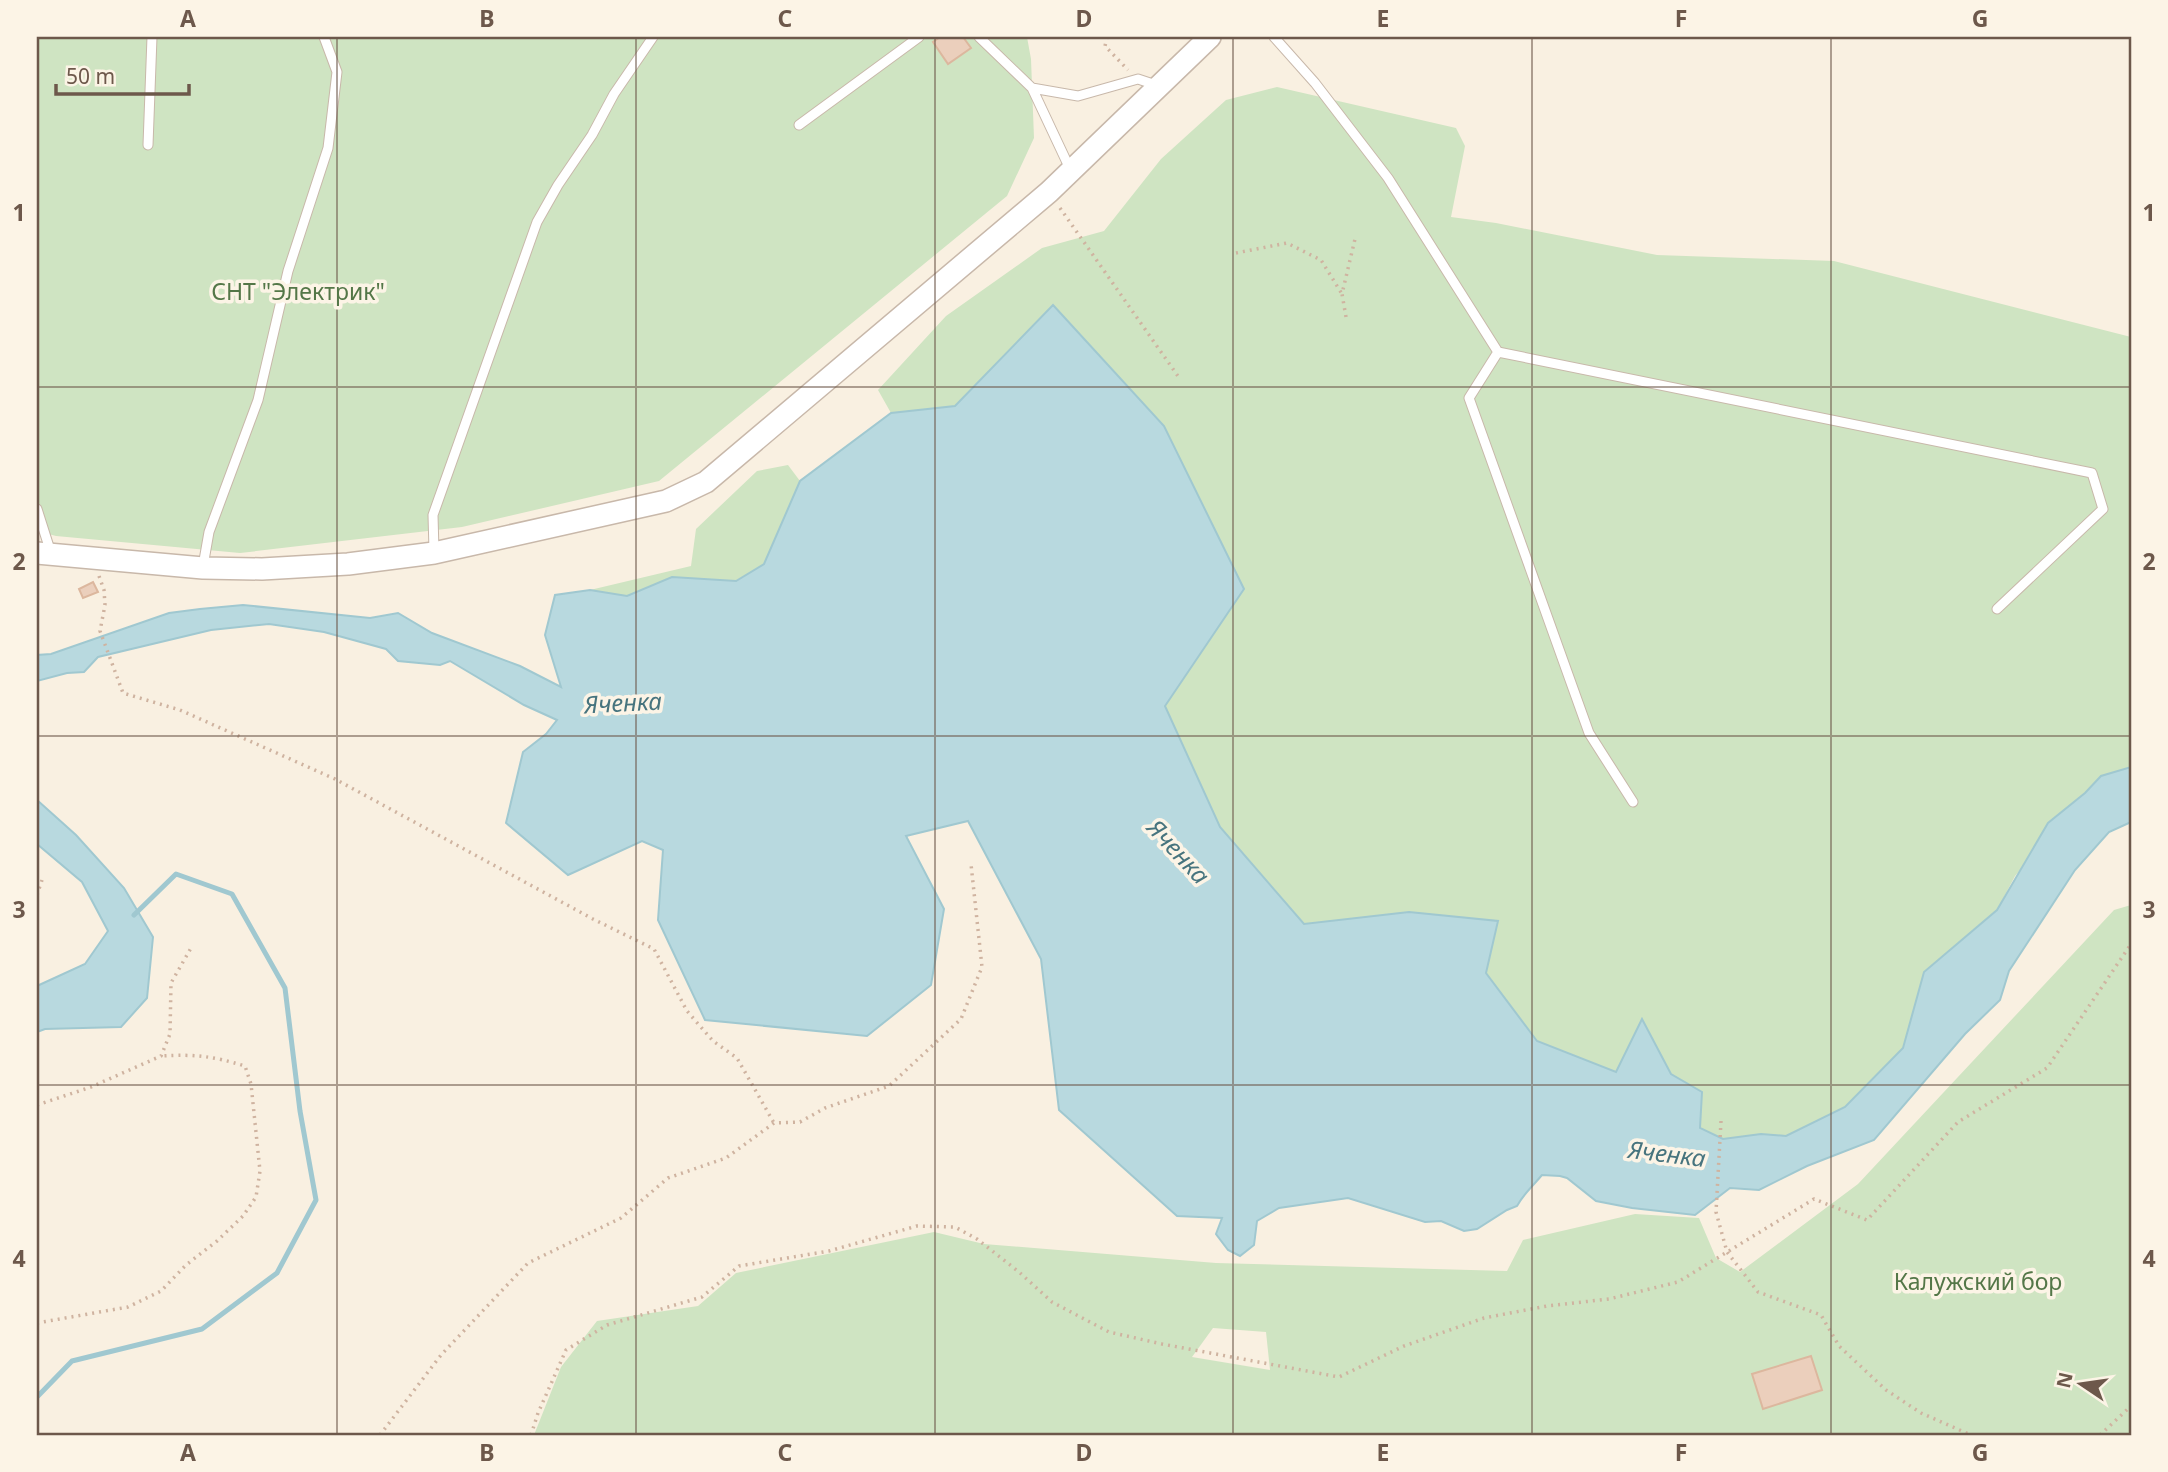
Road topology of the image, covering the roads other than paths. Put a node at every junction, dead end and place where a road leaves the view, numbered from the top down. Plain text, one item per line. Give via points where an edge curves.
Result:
1 (152, 37) edge
2 (324, 37) edge
3 (653, 37) edge
4 (919, 37) edge
5 (979, 37) edge
6 (1210, 37) edge
7 (1274, 37) edge
8 (1159, 86) junction
9 (1032, 88) junction
10 (799, 125) dead end
11 (148, 145) dead end
12 (1071, 171) junction
13 (1498, 352) junction
14 (37, 509) edge
15 (434, 553) junction
16 (44, 554) edge
17 (203, 568) junction
18 (1997, 609) dead end
19 (1633, 802) dead end

1 - 11 lane
2 - 17 lane via 337,72 328,148 288,271 258,400 209,532
3 - 15 lane via 537,222 433,515
4 - 10 lane
5 - 9 lane
6 - 8 street
7 - 13 lane via 1388,178
8 - 9 lane via 1138,79 1078,96
8 - 12 street
9 - 12 lane
12 - 15 street via 706,482 666,501
13 - 18 lane via 2092,473 2103,509
13 - 19 lane via 1469,398 1589,733
14 - 16 lane
15 - 17 street via 348,564
16 - 17 street

